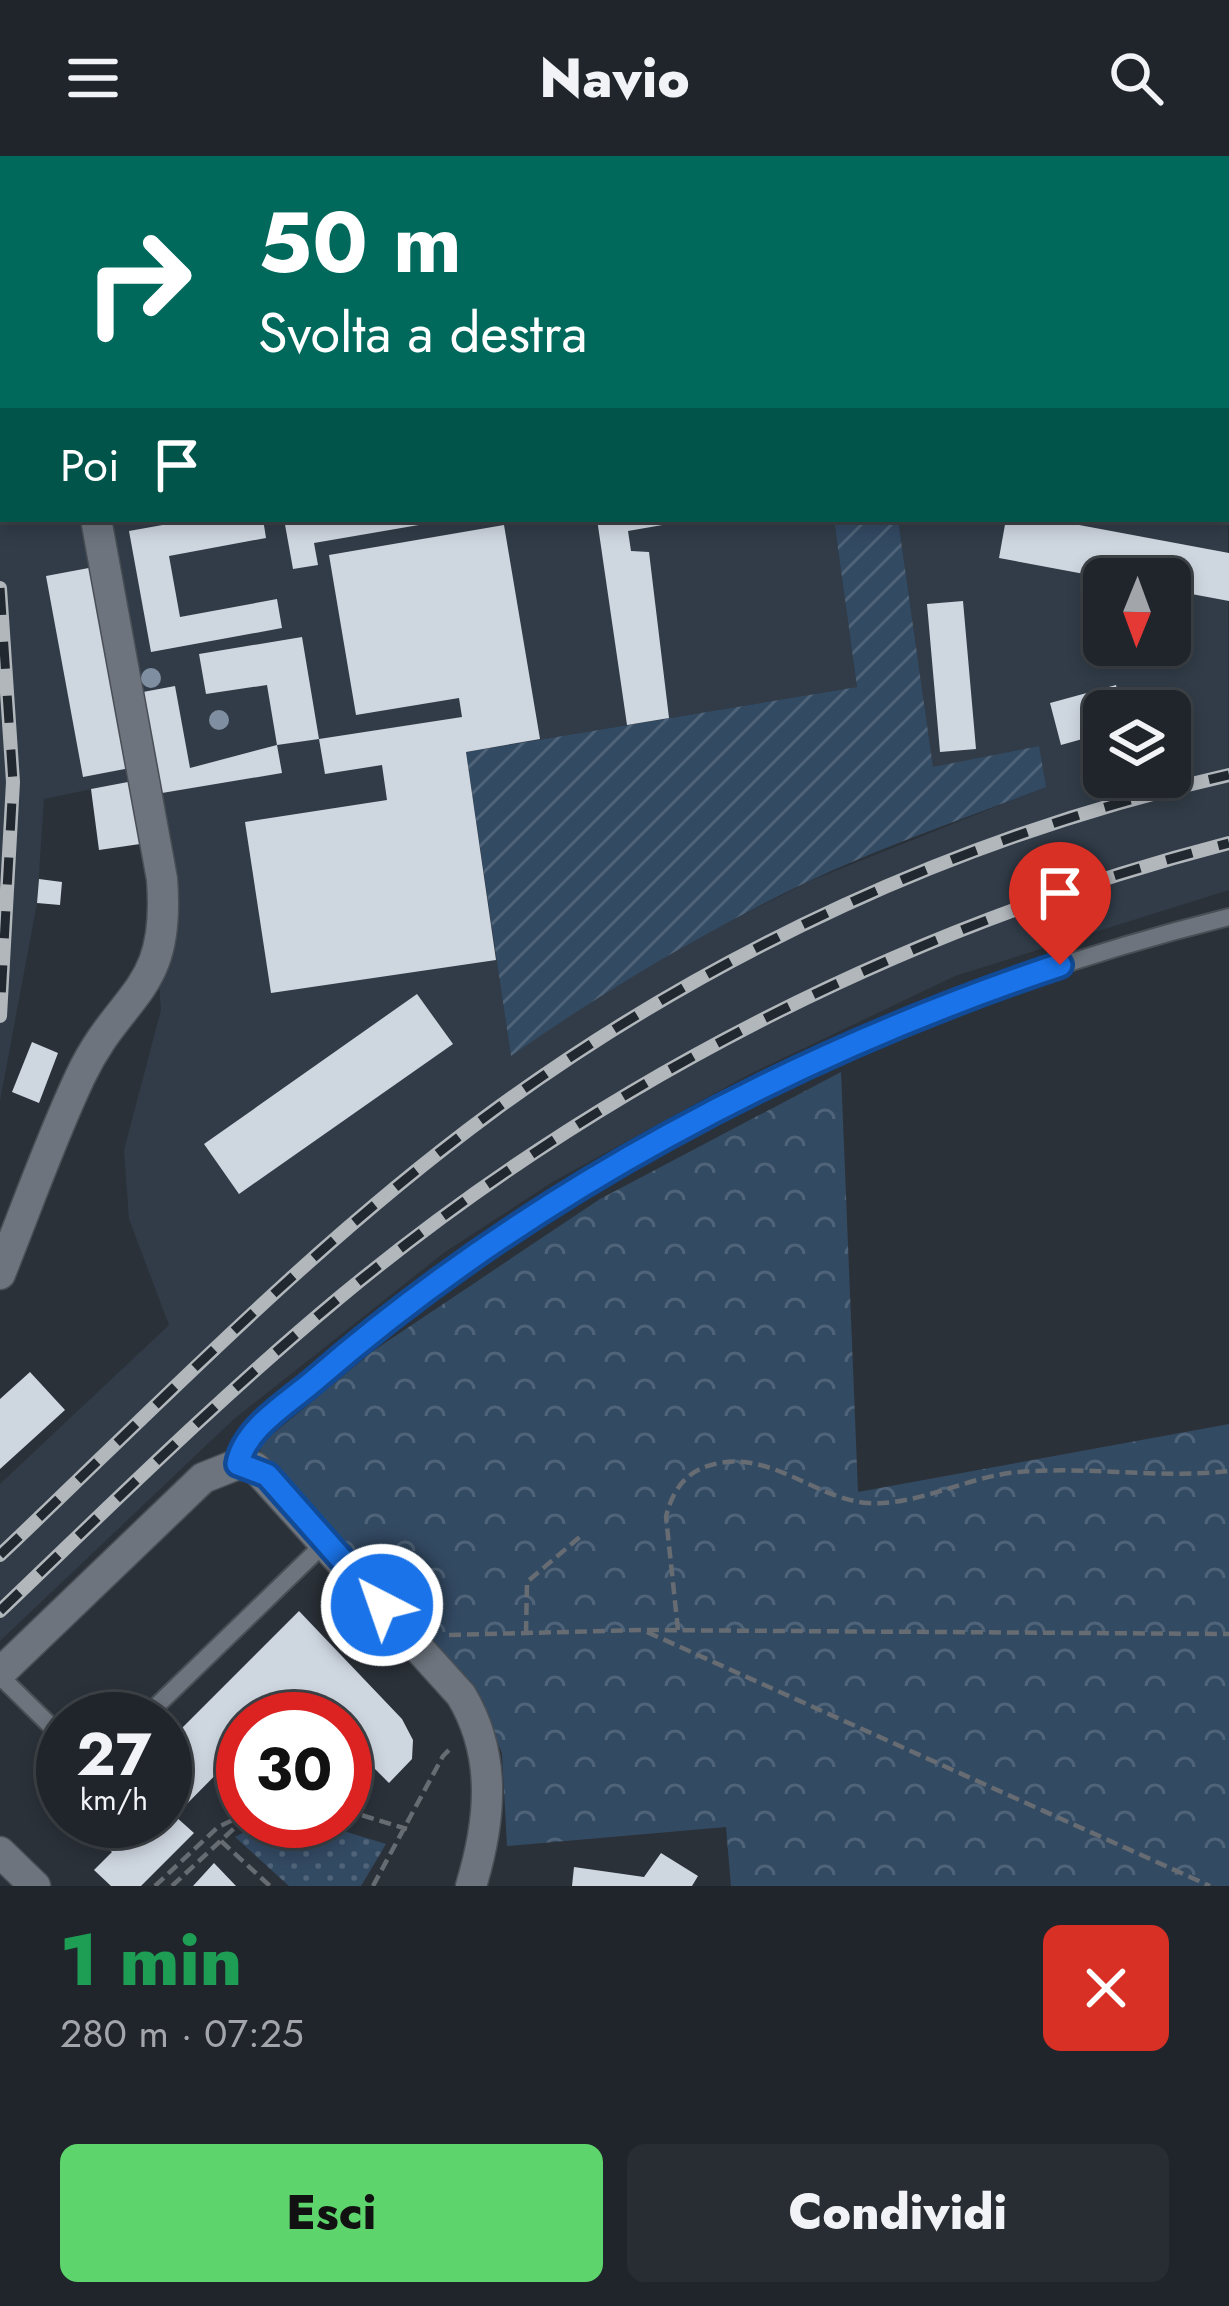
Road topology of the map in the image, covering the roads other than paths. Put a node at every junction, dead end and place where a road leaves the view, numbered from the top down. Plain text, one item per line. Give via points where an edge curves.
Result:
1 (99, 522) edge
2 (1229, 916) edge
3 (0, 1274) edge
4 (238, 1464) junction
5 (326, 1542) junction
6 (0, 1675) edge
7 (171, 1692) edge
8 (36, 1711) edge
9 (0, 1852) edge
10 (35, 1886) edge
11 (471, 1886) edge

1 - 3 street via 162,879 160,953 82,1073
2 - 4 lane via 977,993 806,1067 626,1161 478,1254 348,1351 249,1437
4 - 5 street via 267,1475
4 - 6 street via 203,1478
5 - 7 lane
5 - 11 street via 478,1723 488,1798
6 - 8 lane
9 - 10 street

